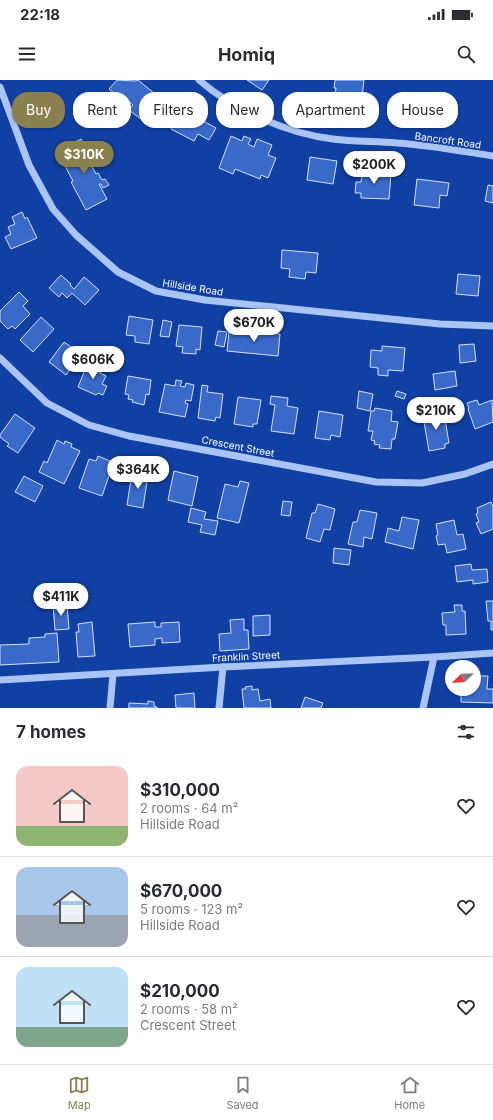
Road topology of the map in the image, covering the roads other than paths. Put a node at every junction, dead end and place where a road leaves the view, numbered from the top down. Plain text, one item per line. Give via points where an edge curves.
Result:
1 (199, 80) edge
2 (0, 87) edge
3 (493, 156) edge
4 (493, 326) edge
5 (0, 358) edge
6 (493, 464) edge
7 (493, 653) edge
8 (434, 657) junction
9 (223, 667) junction
10 (113, 674) junction
11 (0, 680) edge
12 (110, 708) edge
13 (219, 708) edge
14 (423, 708) edge

1 - 3 street, Bancroft Road via 219,96 256,116 305,134
2 - 4 street, Hillside Road via 29,165 53,209 76,235 118,272 156,291 205,300 440,324
5 - 6 street, Crescent Street via 47,403 89,425 129,436 376,482 422,483 466,474
7 - 8 street, Franklin Street
8 - 9 street, Franklin Street
8 - 14 street
9 - 10 street, Franklin Street
9 - 13 street
10 - 11 street, Franklin Street
10 - 12 street

